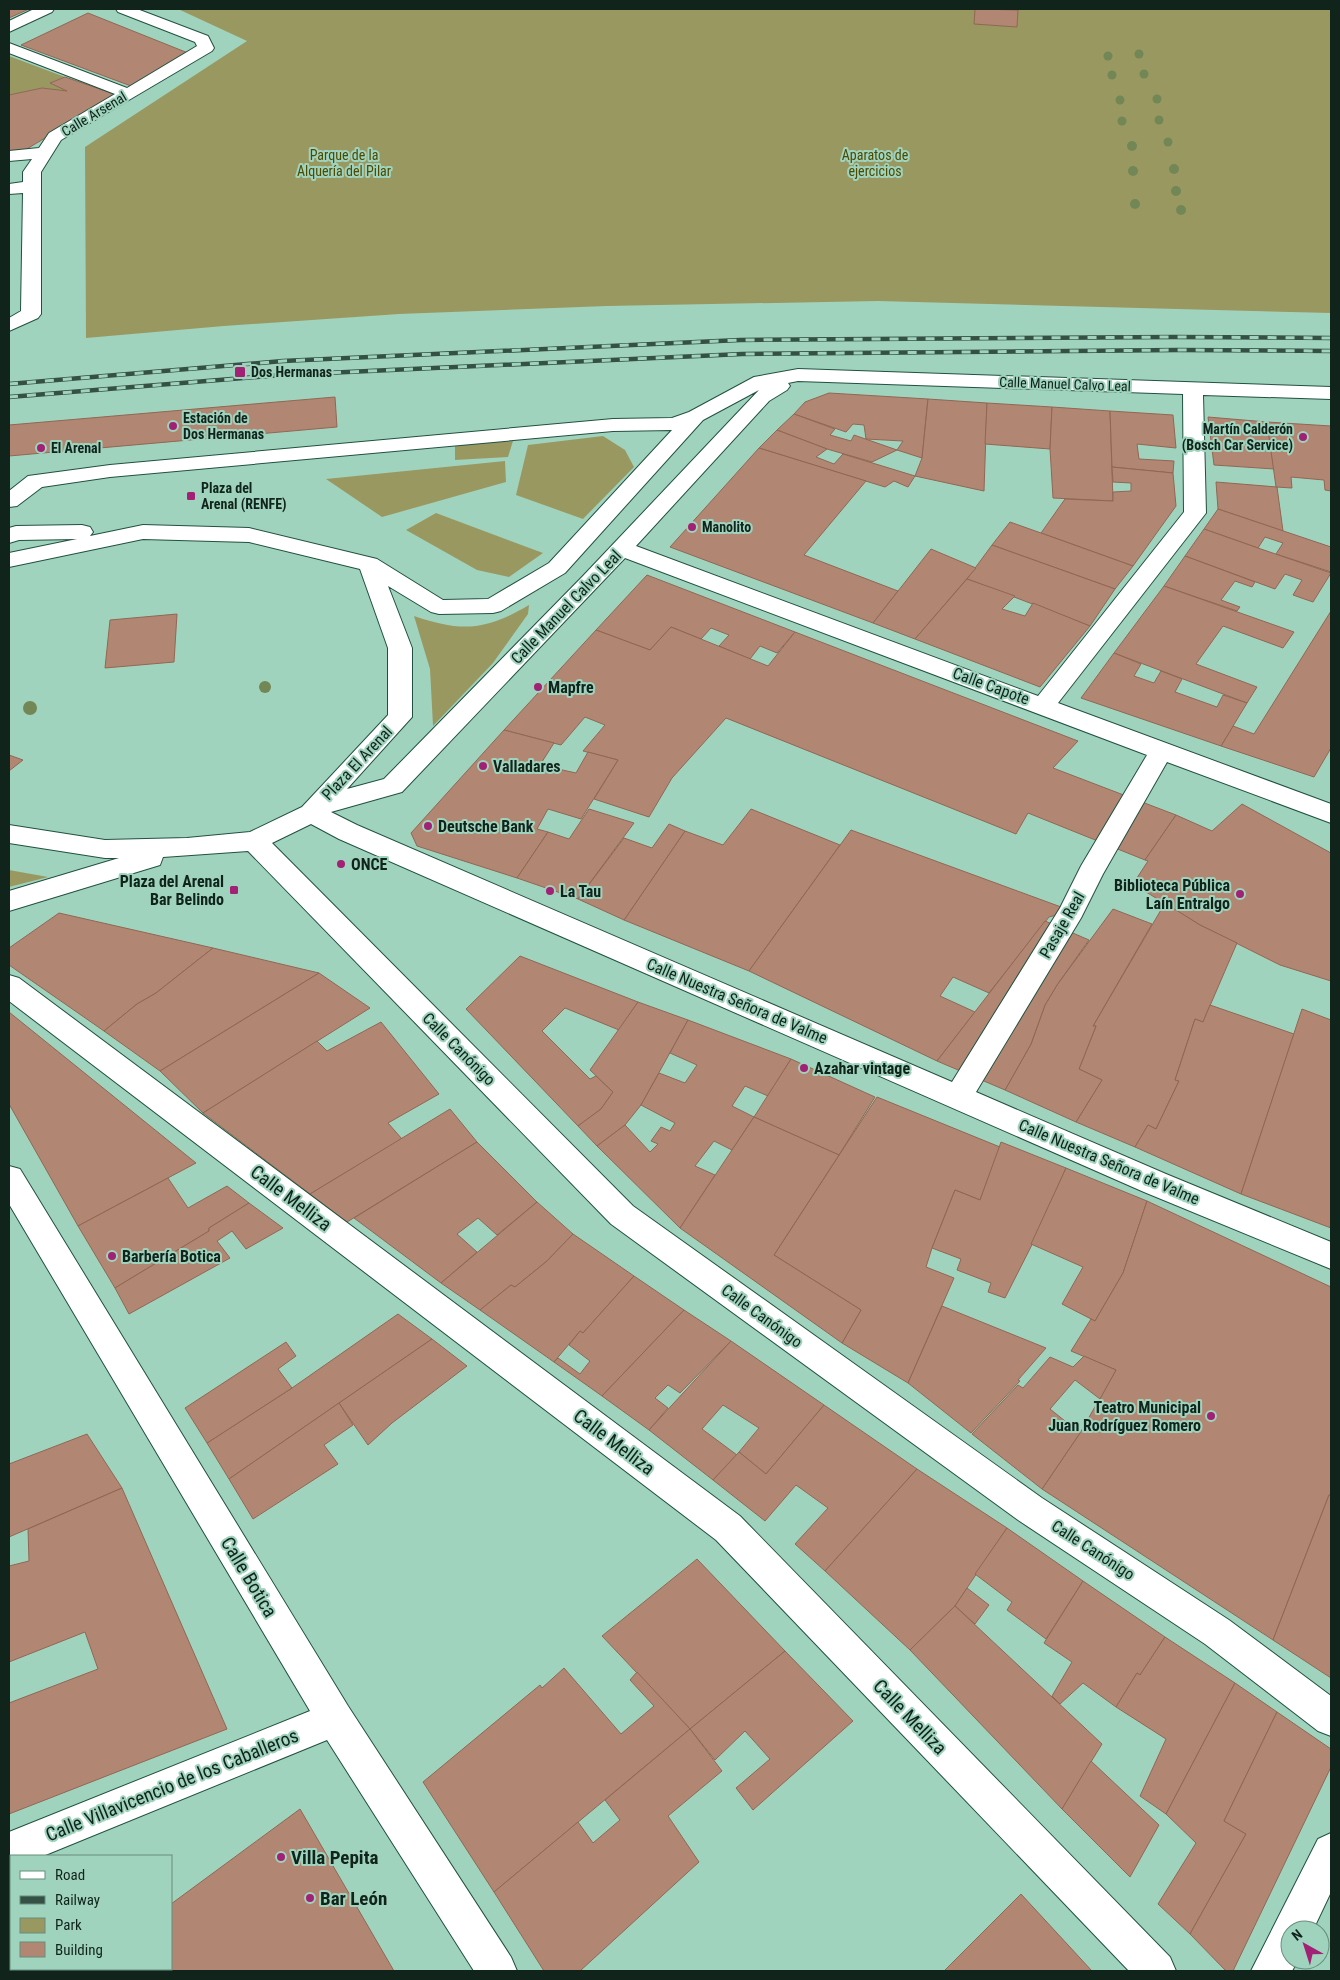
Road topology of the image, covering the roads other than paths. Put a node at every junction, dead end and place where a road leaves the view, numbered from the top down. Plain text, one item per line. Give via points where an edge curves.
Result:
1 (46, 9) edge
2 (124, 9) edge
3 (9, 27) edge
4 (9, 48) edge
5 (129, 94) junction
6 (46, 152) junction
7 (9, 156) edge
8 (32, 187) junction
9 (9, 189) edge
10 (9, 325) edge
11 (798, 375) junction
12 (1201, 390) junction
13 (1331, 393) edge
14 (1331, 399) edge
15 (696, 416) junction
16 (613, 425) junction
17 (643, 451) junction
18 (9, 501) edge
19 (143, 532) junction
20 (9, 536) edge
21 (622, 549) junction
22 (9, 560) edge
23 (369, 564) junction
24 (1044, 705) junction
25 (1162, 750) junction
26 (314, 810) junction
27 (1331, 814) edge
28 (9, 834) edge
29 (254, 841) junction
30 (187, 847) junction
31 (9, 900) edge
32 (9, 986) edge
33 (958, 1097) junction
34 (9, 1178) edge
35 (1331, 1256) edge
36 (1331, 1718) edge
37 (335, 1719) junction
38 (9, 1851) edge
39 (1331, 1852) edge
40 (1297, 1920) edge
41 (1280, 1953) edge
42 (498, 1971) edge
43 (1156, 1971) edge
44 (1271, 1971) edge

1 - 3 street
2 - 5 street, Calle Arsenal via 202,40 206,48
4 - 5 street
5 - 6 street, Calle Arsenal via 55,137
6 - 7 street
6 - 8 street, Calle Arsenal via 32,172
8 - 9 street
8 - 10 street, Calle Arsenal via 31,314
11 - 12 street, Calle Manuel Calvo Leal
11 - 15 street, Calle Manuel Calvo Leal via 761,382
11 - 21 street, Calle Manuel Calvo Leal via 762,397
12 - 13 street, Calle Manuel Calvo Leal
12 - 14 street
12 - 24 street, Calle Capote via 1195,513
15 - 16 street via 674,424
15 - 17 street, Calle Manuel Calvo Leal
16 - 17 street
16 - 18 street via 82,475 36,481
17 - 21 street via 660,481
17 - 23 street, Calle Manuel Calvo Leal via 557,568 493,606 439,607
19 - 20 street via 16,533
19 - 22 street
19 - 23 street via 249,535
21 - 24 street, Calle Capote
21 - 26 street, Calle Manuel Calvo Leal via 393,786
23 - 26 street, Plaza El Arenal via 400,648 400,717
24 - 25 street
25 - 27 street
25 - 33 street, Pasaje Real via 1090,873 1072,911
26 - 29 street, Plaza El Arenal
26 - 33 street, Calle Nuestra Señora de Valme via 348,832
28 - 30 street, Plaza El Arenal via 106,849
29 - 30 street, Plaza El Arenal
29 - 36 street, Calle Canónigo via 622,1215 1030,1508 1217,1632
30 - 31 street
32 - 43 street, Calle Melliza via 728,1528
33 - 35 street, Calle Nuestra Señora de Valme
34 - 37 street, Calle Botica
37 - 38 street, Calle Villavicencio de los Caballeros
37 - 42 street, Calle Botica
39 - 40 street
41 - 44 street

